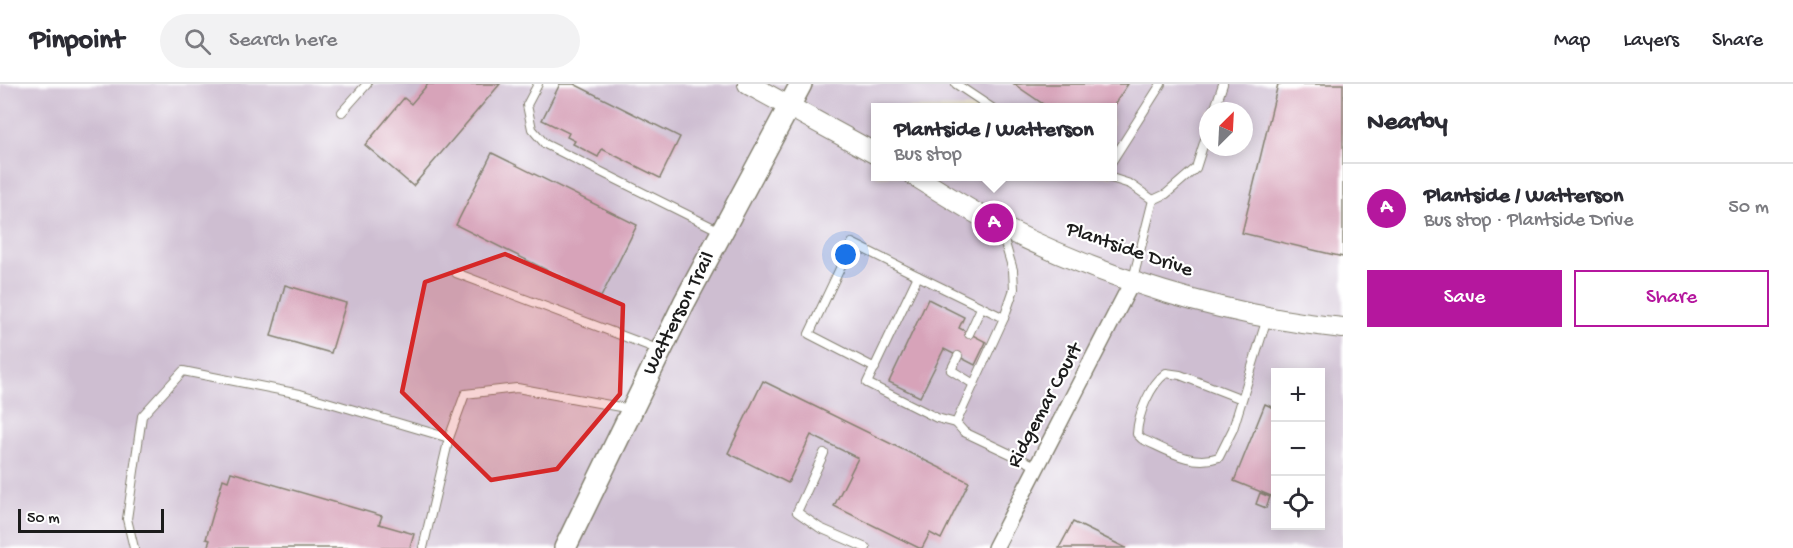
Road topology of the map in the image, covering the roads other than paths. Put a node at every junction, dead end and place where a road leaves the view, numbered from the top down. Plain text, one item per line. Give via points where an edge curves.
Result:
1 (367, 84) edge
2 (537, 84) edge
3 (748, 84) edge
4 (801, 84) edge
5 (956, 84) edge
6 (1161, 84) edge
7 (1222, 84) edge
8 (1217, 102) edge
9 (984, 103) edge
10 (788, 106) junction
11 (342, 112) dead end
12 (871, 151) edge
13 (1117, 155) edge
14 (1200, 156) edge
15 (1117, 180) edge
16 (922, 181) edge
17 (1153, 200) junction
18 (1000, 225) junction
19 (721, 232) junction
20 (456, 273) dead end
21 (918, 276) junction
22 (1132, 282) junction
23 (981, 308) junction
24 (1268, 316) junction
25 (1004, 318) junction
26 (1343, 328) edge
27 (969, 334) dead end
28 (661, 351) junction
29 (958, 356) dead end
30 (875, 368) junction
31 (972, 383) junction
32 (1242, 399) junction
33 (633, 409) junction
34 (956, 423) junction
35 (448, 438) junction
36 (824, 453) dead end
37 (1038, 467) junction
38 (134, 548) edge
39 (423, 548) edge
40 (565, 548) edge
41 (866, 548) edge
42 (995, 548) edge

1 - 11 lane
2 - 19 lane via 526,105 532,129 545,144
3 - 10 street
4 - 10 main road, Watterson Trail
5 - 9 lane
6 - 13 lane
7 - 8 lane
10 - 12 street
10 - 19 main road, Watterson Trail
14 - 17 lane via 1196,168
15 - 17 lane via 1130,184
16 - 18 street, Plantside Drive
17 - 22 lane
18 - 22 street, Plantside Drive
18 - 25 lane via 1013,270 1014,289
19 - 28 main road, Watterson Trail
20 - 28 lane
21 - 23 lane
21 - 30 lane
21 - 30 lane via 852,243 809,334
22 - 24 street, Plantside Drive
22 - 37 street, Ridgemar Court
23 - 25 lane
23 - 27 lane
24 - 26 street, Plantside Drive
24 - 32 lane
25 - 31 lane
28 - 33 main road, Watterson Trail
29 - 31 lane via 951,370
30 - 34 lane via 867,383 937,418
31 - 34 lane
32 - 32 lane via 1226,447 1219,457 1206,462 1191,460 1137,434 1156,380 1166,373
33 - 35 lane via 517,388 465,394
33 - 40 main road, Watterson Trail
34 - 37 lane via 964,432
35 - 38 lane via 300,394 183,371 142,416 127,519
35 - 39 lane
36 - 41 lane via 796,512 820,528
37 - 42 street, Ridgemar Court

